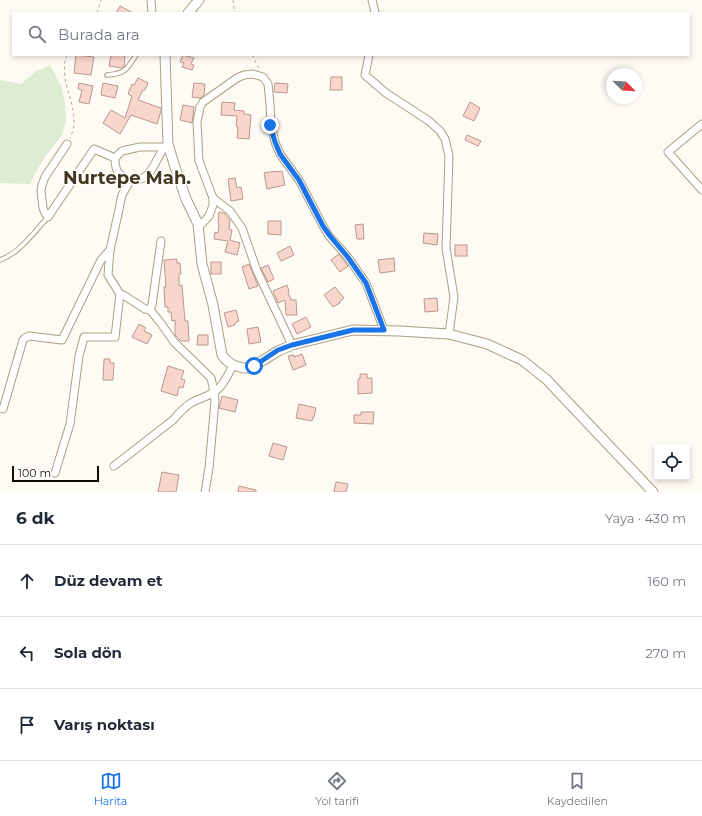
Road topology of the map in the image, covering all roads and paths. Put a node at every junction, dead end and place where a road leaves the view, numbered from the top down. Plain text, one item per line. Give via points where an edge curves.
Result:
1 (101, 0) edge
2 (151, 0) edge
3 (199, 0) edge
4 (233, 0) edge
5 (372, 0) edge
6 (97, 12) edge
7 (152, 12) edge
8 (189, 12) edge
9 (235, 12) edge
10 (375, 12) edge
11 (67, 56) edge
12 (135, 56) edge
13 (165, 56) edge
14 (252, 56) edge
15 (369, 56) edge
16 (107, 75) dead end
17 (263, 77) junction
18 (702, 124) edge
19 (67, 144) joint
20 (166, 145) junction
21 (115, 158) junction
22 (130, 181) junction
23 (702, 190) edge
24 (213, 198) junction
25 (48, 217) junction
26 (198, 228) junction
27 (161, 241) dead end
28 (110, 250) junction
29 (0, 260) edge
30 (120, 294) junction
31 (150, 310) junction
32 (384, 330) junction
33 (449, 334) junction
34 (292, 345) junction
35 (233, 365) junction
36 (211, 378) junction
37 (226, 380) junction
38 (214, 392) junction
39 (3, 409) dead end
40 (114, 466) dead end
41 (55, 473) dead end
42 (650, 491) edge
43 (206, 492) edge

1 - 6 path
2 - 7 street
3 - 8 street
4 - 9 path
5 - 10 street
11 - 19 path via 64,74 74,111 74,124
12 - 16 lane via 124,70
13 - 20 street
14 - 17 path
15 - 33 street via 365,75 386,93 429,121 445,139 449,156 446,248 454,297
17 - 24 street via 253,74 237,78 203,102 200,107 199,161
17 - 32 street via 268,84 270,125 280,154 299,180 323,226 366,283
18 - 23 street via 668,152
19 - 25 street via 42,185 43,208
20 - 21 street via 122,151
20 - 22 street via 148,173 143,178
20 - 26 street
21 - 22 street via 119,175
21 - 25 street via 94,150
22 - 28 street via 122,195
24 - 26 street via 209,216
24 - 34 street via 230,211 242,228 257,271
25 - 29 lane via 17,250
26 - 35 street via 202,264 222,355
27 - 31 street
28 - 30 street via 108,275
28 - 39 street via 101,260 62,340 29,336 23,340
30 - 31 street
30 - 41 street via 114,337 84,337 70,424
31 - 36 street via 174,342
32 - 33 street
32 - 34 street via 353,330
33 - 42 street via 487,344 522,360 546,379
34 - 35 street via 278,350 250,368
35 - 37 street
36 - 37 street
36 - 38 street
37 - 38 street
38 - 40 street via 191,403
38 - 43 street

